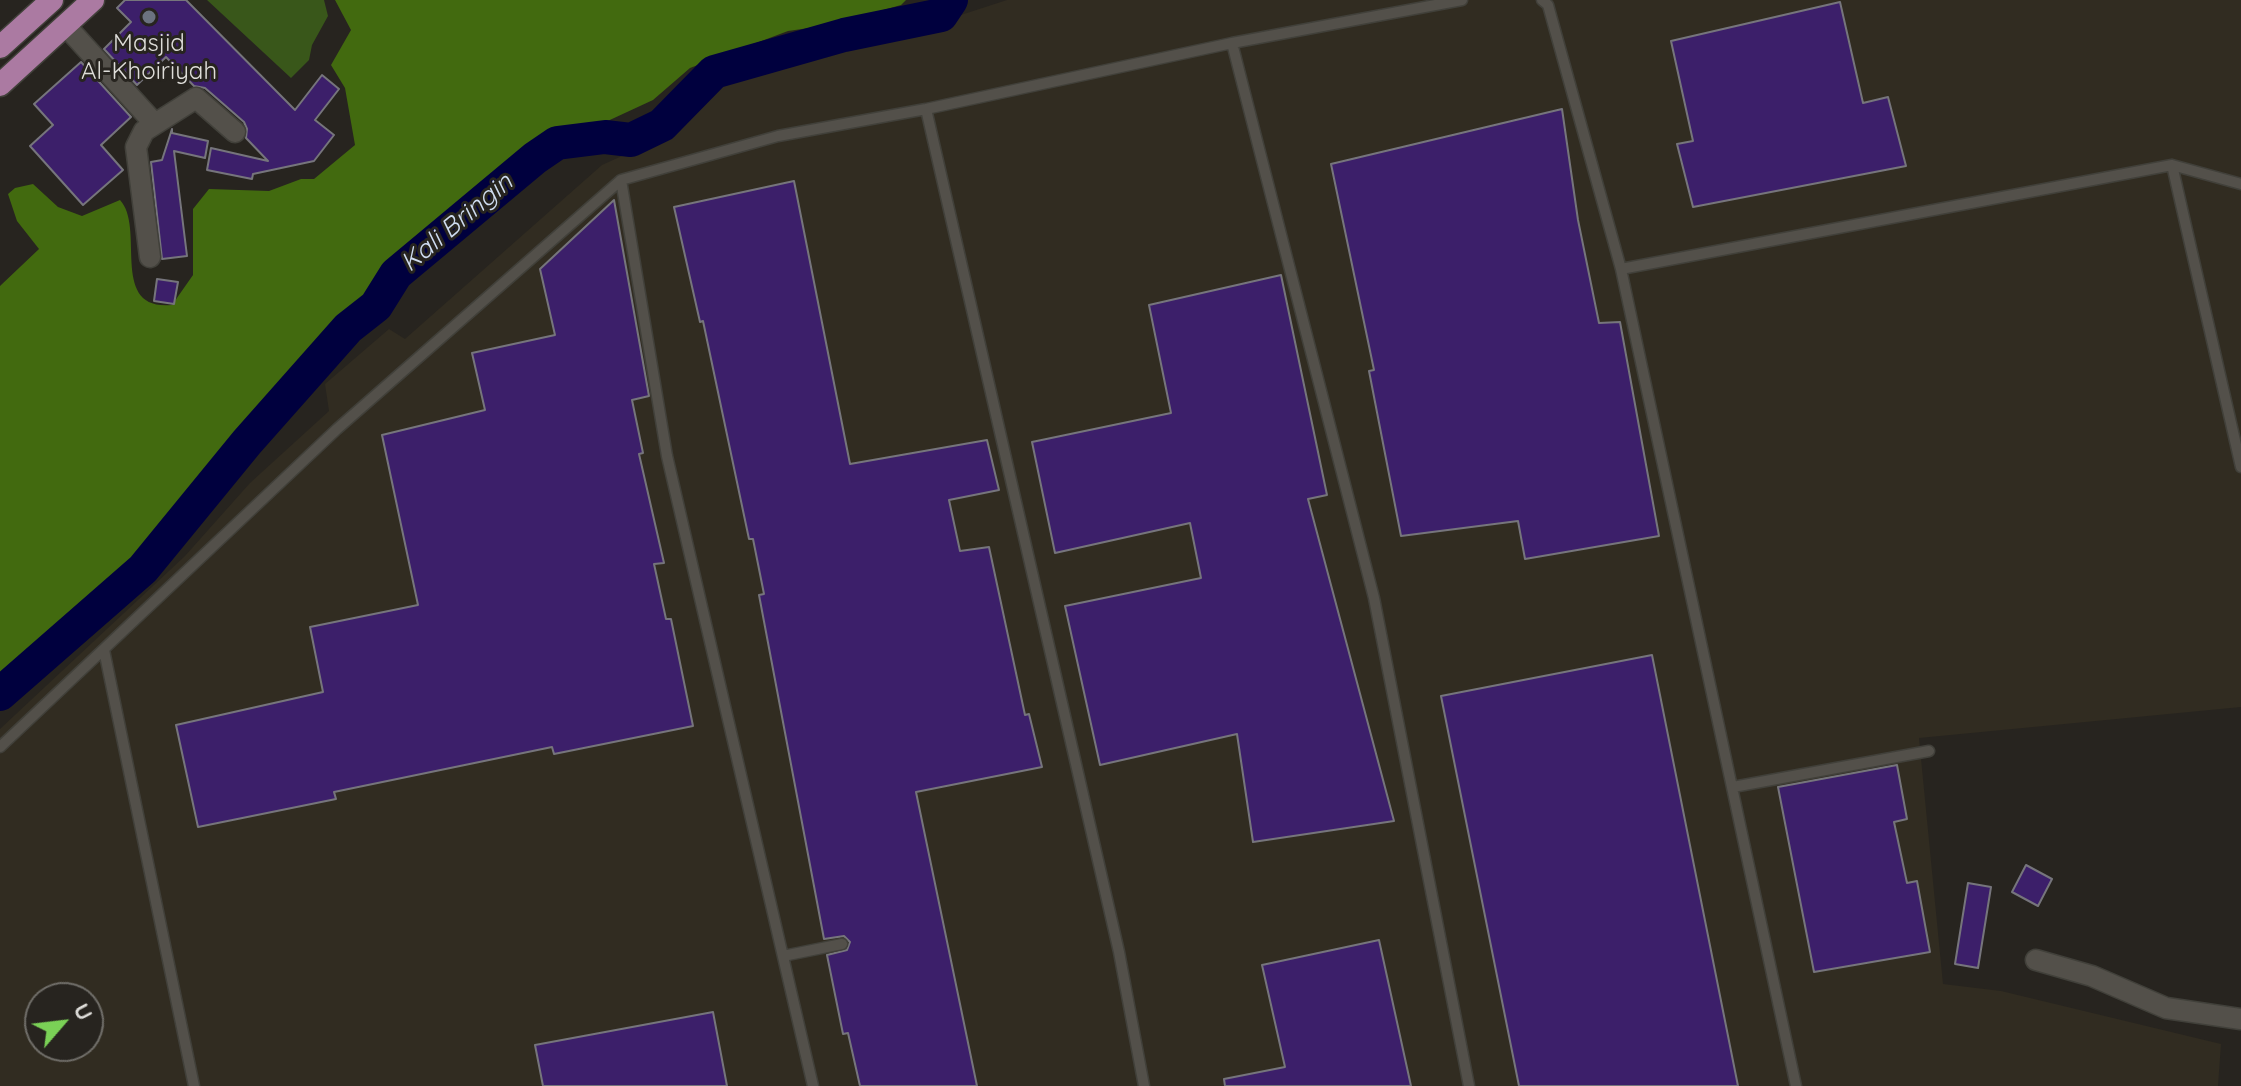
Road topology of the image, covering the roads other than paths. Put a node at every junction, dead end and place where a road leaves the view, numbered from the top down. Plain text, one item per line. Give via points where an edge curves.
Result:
1 (52, 0) edge
2 (93, 0) edge
3 (1462, 0) edge
4 (1542, 0) edge
5 (66, 26) junction
6 (1232, 43) junction
7 (0, 47) edge
8 (0, 85) edge
9 (926, 109) junction
10 (154, 123) junction
11 (235, 132) dead end
12 (2172, 165) junction
13 (621, 180) junction
14 (2241, 184) edge
15 (150, 257) dead end
16 (1621, 269) junction
17 (2241, 467) edge
18 (104, 650) junction
19 (0, 747) edge
20 (1929, 751) dead end
21 (1733, 787) junction
22 (842, 944) dead end
23 (783, 956) junction
24 (2036, 960) dead end
25 (2241, 1019) edge
26 (194, 1086) edge
27 (813, 1086) edge
28 (1144, 1086) edge
29 (1469, 1086) edge
30 (1796, 1086) edge

1 - 7 main road
2 - 5 main road
3 - 6 lane
4 - 16 lane via 1548,5
5 - 8 main road
5 - 10 street
6 - 9 lane
6 - 29 lane via 1374,598
9 - 13 lane via 778,136
9 - 28 lane via 1119,952
10 - 11 street via 196,98
10 - 15 street via 136,147
12 - 14 lane
12 - 16 lane
12 - 17 lane
13 - 18 lane via 337,429
13 - 23 lane via 667,456
16 - 21 lane
18 - 19 lane
18 - 26 lane
20 - 21 lane
21 - 30 lane
22 - 23 lane
23 - 27 lane
24 - 25 street via 2092,976 2166,1008

